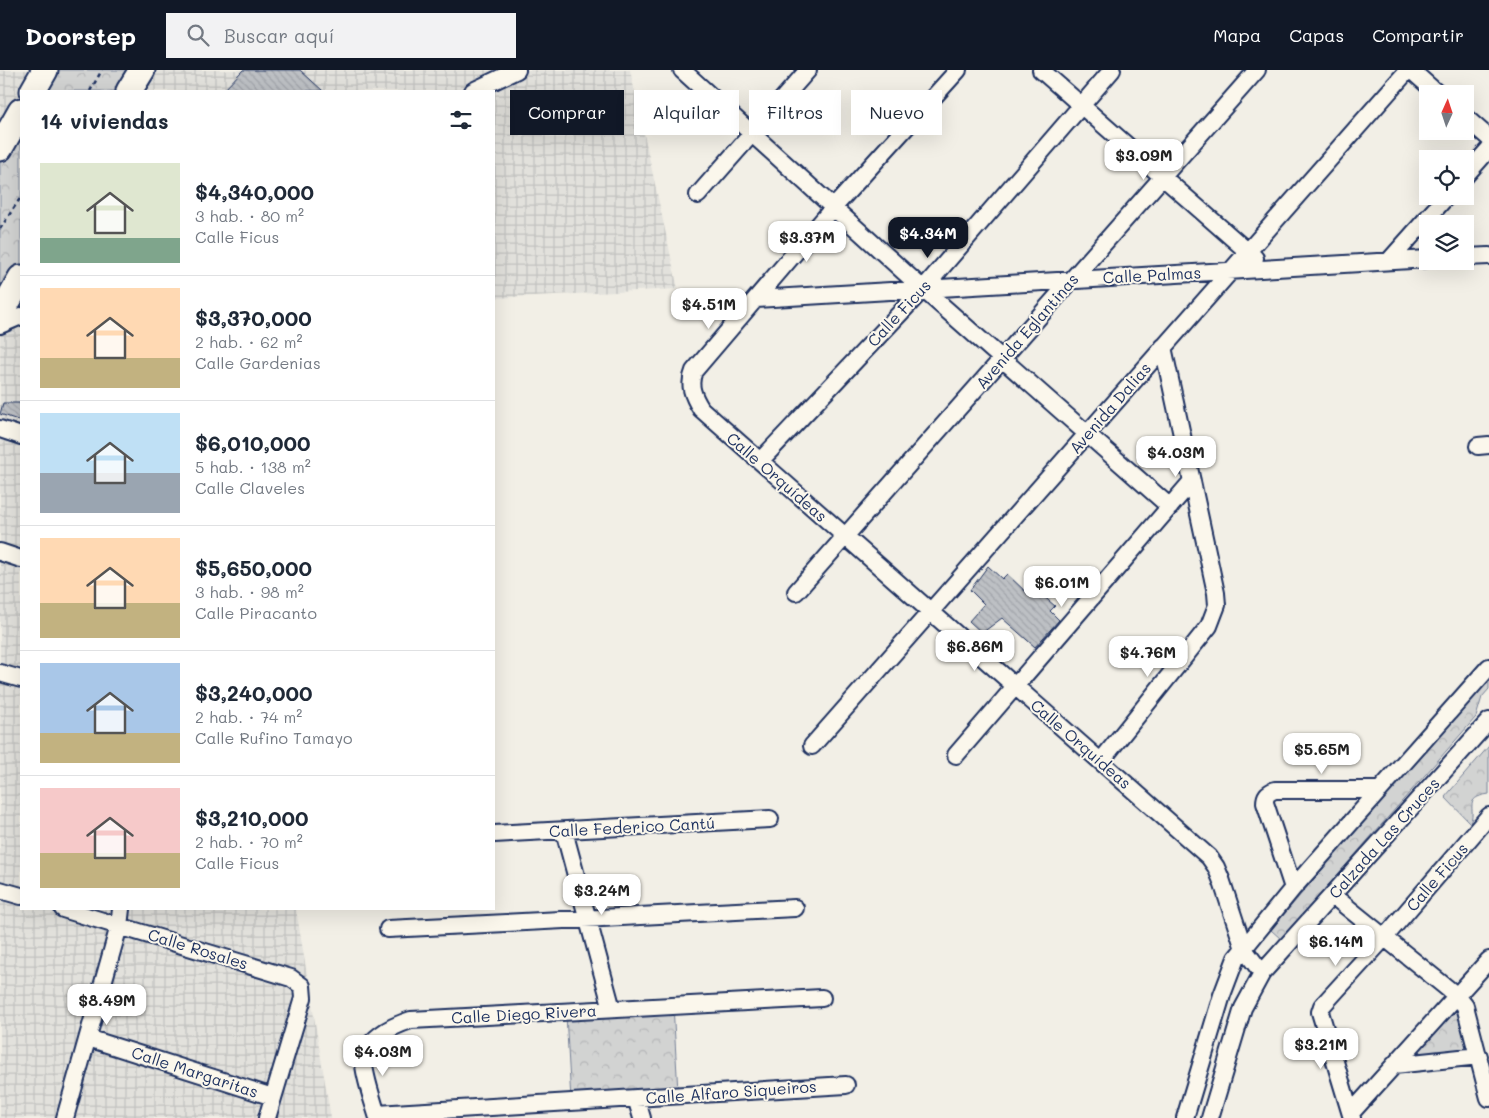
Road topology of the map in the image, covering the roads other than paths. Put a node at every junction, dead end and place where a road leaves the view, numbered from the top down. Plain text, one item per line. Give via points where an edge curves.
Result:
1 (45, 70) edge
2 (142, 70) edge
3 (517, 70) edge
4 (682, 70) edge
5 (808, 70) edge
6 (958, 70) edge
7 (1041, 70) edge
8 (1112, 70) edge
9 (1257, 70) edge
10 (1409, 70) edge
11 (1427, 85) edge
12 (34, 90) edge
13 (130, 90) edge
14 (475, 90) edge
15 (790, 90) edge
16 (1081, 106) junction
17 (20, 113) edge
18 (1474, 125) edge
19 (749, 130) edge
20 (750, 135) edge
21 (754, 135) edge
22 (1489, 138) edge
23 (0, 148) edge
24 (1489, 149) edge
25 (1474, 166) edge
26 (1163, 177) junction
27 (698, 195) dead end
28 (1439, 205) edge
29 (834, 207) junction
30 (1248, 251) junction
31 (1489, 256) edge
32 (1474, 257) edge
33 (1419, 259) edge
34 (1389, 261) junction
35 (1267, 268) junction
36 (1232, 270) junction
37 (1073, 279) junction
38 (20, 280) edge
39 (923, 289) junction
40 (756, 299) junction
41 (0, 315) edge
42 (20, 316) edge
43 (0, 325) edge
44 (1163, 347) junction
45 (1002, 359) junction
46 (0, 429) edge
47 (1087, 434) junction
48 (20, 436) edge
49 (760, 461) junction
50 (1192, 481) junction
51 (1170, 507) junction
52 (845, 537) junction
53 (0, 552) edge
54 (20, 559) edge
55 (796, 592) dead end
56 (930, 611) junction
57 (1489, 667) edge
58 (0, 673) edge
59 (20, 680) edge
60 (1015, 686) junction
61 (1489, 721) edge
62 (812, 746) dead end
63 (956, 755) dead end
64 (1100, 762) junction
65 (1380, 790) junction
66 (1489, 816) edge
67 (770, 818) dead end
68 (564, 831) junction
69 (495, 834) edge
70 (1293, 888) junction
71 (0, 890) edge
72 (1332, 895) junction
73 (20, 896) edge
74 (795, 908) dead end
75 (66, 910) edge
76 (121, 910) edge
77 (587, 918) junction
78 (119, 926) junction
79 (388, 929) dead end
80 (1384, 938) junction
81 (1244, 949) junction
82 (1489, 960) edge
83 (1262, 974) junction
84 (1457, 996) junction
85 (822, 998) dead end
86 (612, 1009) junction
87 (88, 1038) junction
88 (1479, 1056) junction
89 (1394, 1065) junction
90 (846, 1085) dead end
91 (273, 1097) junction
92 (636, 1098) junction
93 (1489, 1098) edge
94 (1351, 1115) edge
95 (377, 1116) edge
96 (65, 1118) edge
97 (267, 1118) edge
98 (642, 1118) edge
99 (1185, 1118) edge
100 (1210, 1118) edge

1 - 12 highway
2 - 13 highway
3 - 14 street
4 - 19 street
5 - 15 street
6 - 29 street
7 - 16 street
8 - 16 street, Calle Ficus
9 - 26 street, Avenida Eglantinas
10 - 11 street
10 - 30 street, Avenida Dalias
16 - 26 street
16 - 39 street, Calle Ficus
17 - 23 highway
18 - 22 street
20 - 27 street
21 - 29 street
24 - 25 street
26 - 30 street
26 - 37 street, Avenida Eglantinas
28 - 34 street
29 - 39 street
29 - 40 street
30 - 35 street
30 - 36 street, Avenida Dalias
31 - 32 street
33 - 34 street, Calle Palmas
34 - 35 street, Calle Palmas
35 - 36 street, Calle Palmas
36 - 37 street, Calle Palmas
36 - 44 street, Avenida Dalias
37 - 39 street, Calle Palmas
37 - 45 street, Avenida Eglantinas
38 - 41 highway
39 - 40 street, Calle Palmas
39 - 45 street
39 - 49 street, Calle Ficus
40 - 49 street, Calle Orquídeas via 694,371 691,389 700,409
42 - 43 street
44 - 47 street, Avenida Dalias
44 - 50 street
45 - 47 street
45 - 52 street, Avenida Eglantinas
46 - 48 street
47 - 51 street
47 - 56 street, Avenida Dalias
49 - 52 street, Calle Orquídeas
50 - 51 street
50 - 64 street via 1217,605 1209,626
51 - 60 street
52 - 55 street, Avenida Eglantinas
52 - 56 street, Calle Orquídeas
53 - 54 street
56 - 60 street, Calle Orquídeas
56 - 62 street, Avenida Dalias
57 - 65 street
58 - 59 street
60 - 63 street
60 - 64 street, Calle Orquídeas
61 - 72 street, Calzada Las Cruces
64 - 81 street, Calle Orquídeas via 1209,857 1222,879
65 - 70 street
65 - 70 street via 1269,792 1265,804
66 - 80 street, Calle Ficus
67 - 68 street, Calle Federico Cantú
68 - 69 street, Calle Federico Cantú
68 - 77 street, Calle Diego Rivera
70 - 81 street
71 - 73 street
72 - 80 street
72 - 83 street, Calzada Las Cruces
74 - 77 street
75 - 78 street, Calle Rosales
76 - 78 street
77 - 79 street
77 - 86 street, Calle Diego Rivera
78 - 87 street
78 - 91 street, Calle Rosales via 291,978 302,986 303,998
80 - 84 street
80 - 94 street, Calle Ficus via 1320,1012
81 - 83 street, Calle Orquídeas
81 - 99 street via 1236,958 1225,986
82 - 84 street
83 - 100 street, Calzada Las Cruces via 1243,1008
84 - 88 street via 1466,1006
84 - 89 street
85 - 86 street, Calle Diego Rivera
86 - 95 street, Calle Diego Rivera via 411,1020 397,1024 380,1033 366,1052 364,1064
87 - 91 street, Calle Margaritas
87 - 96 street
88 - 89 street
88 - 93 street
89 - 94 street
90 - 92 street, Calle Alfaro Siqueiros
91 - 97 street
92 - 95 street, Calle Alfaro Siqueiros
92 - 98 street

